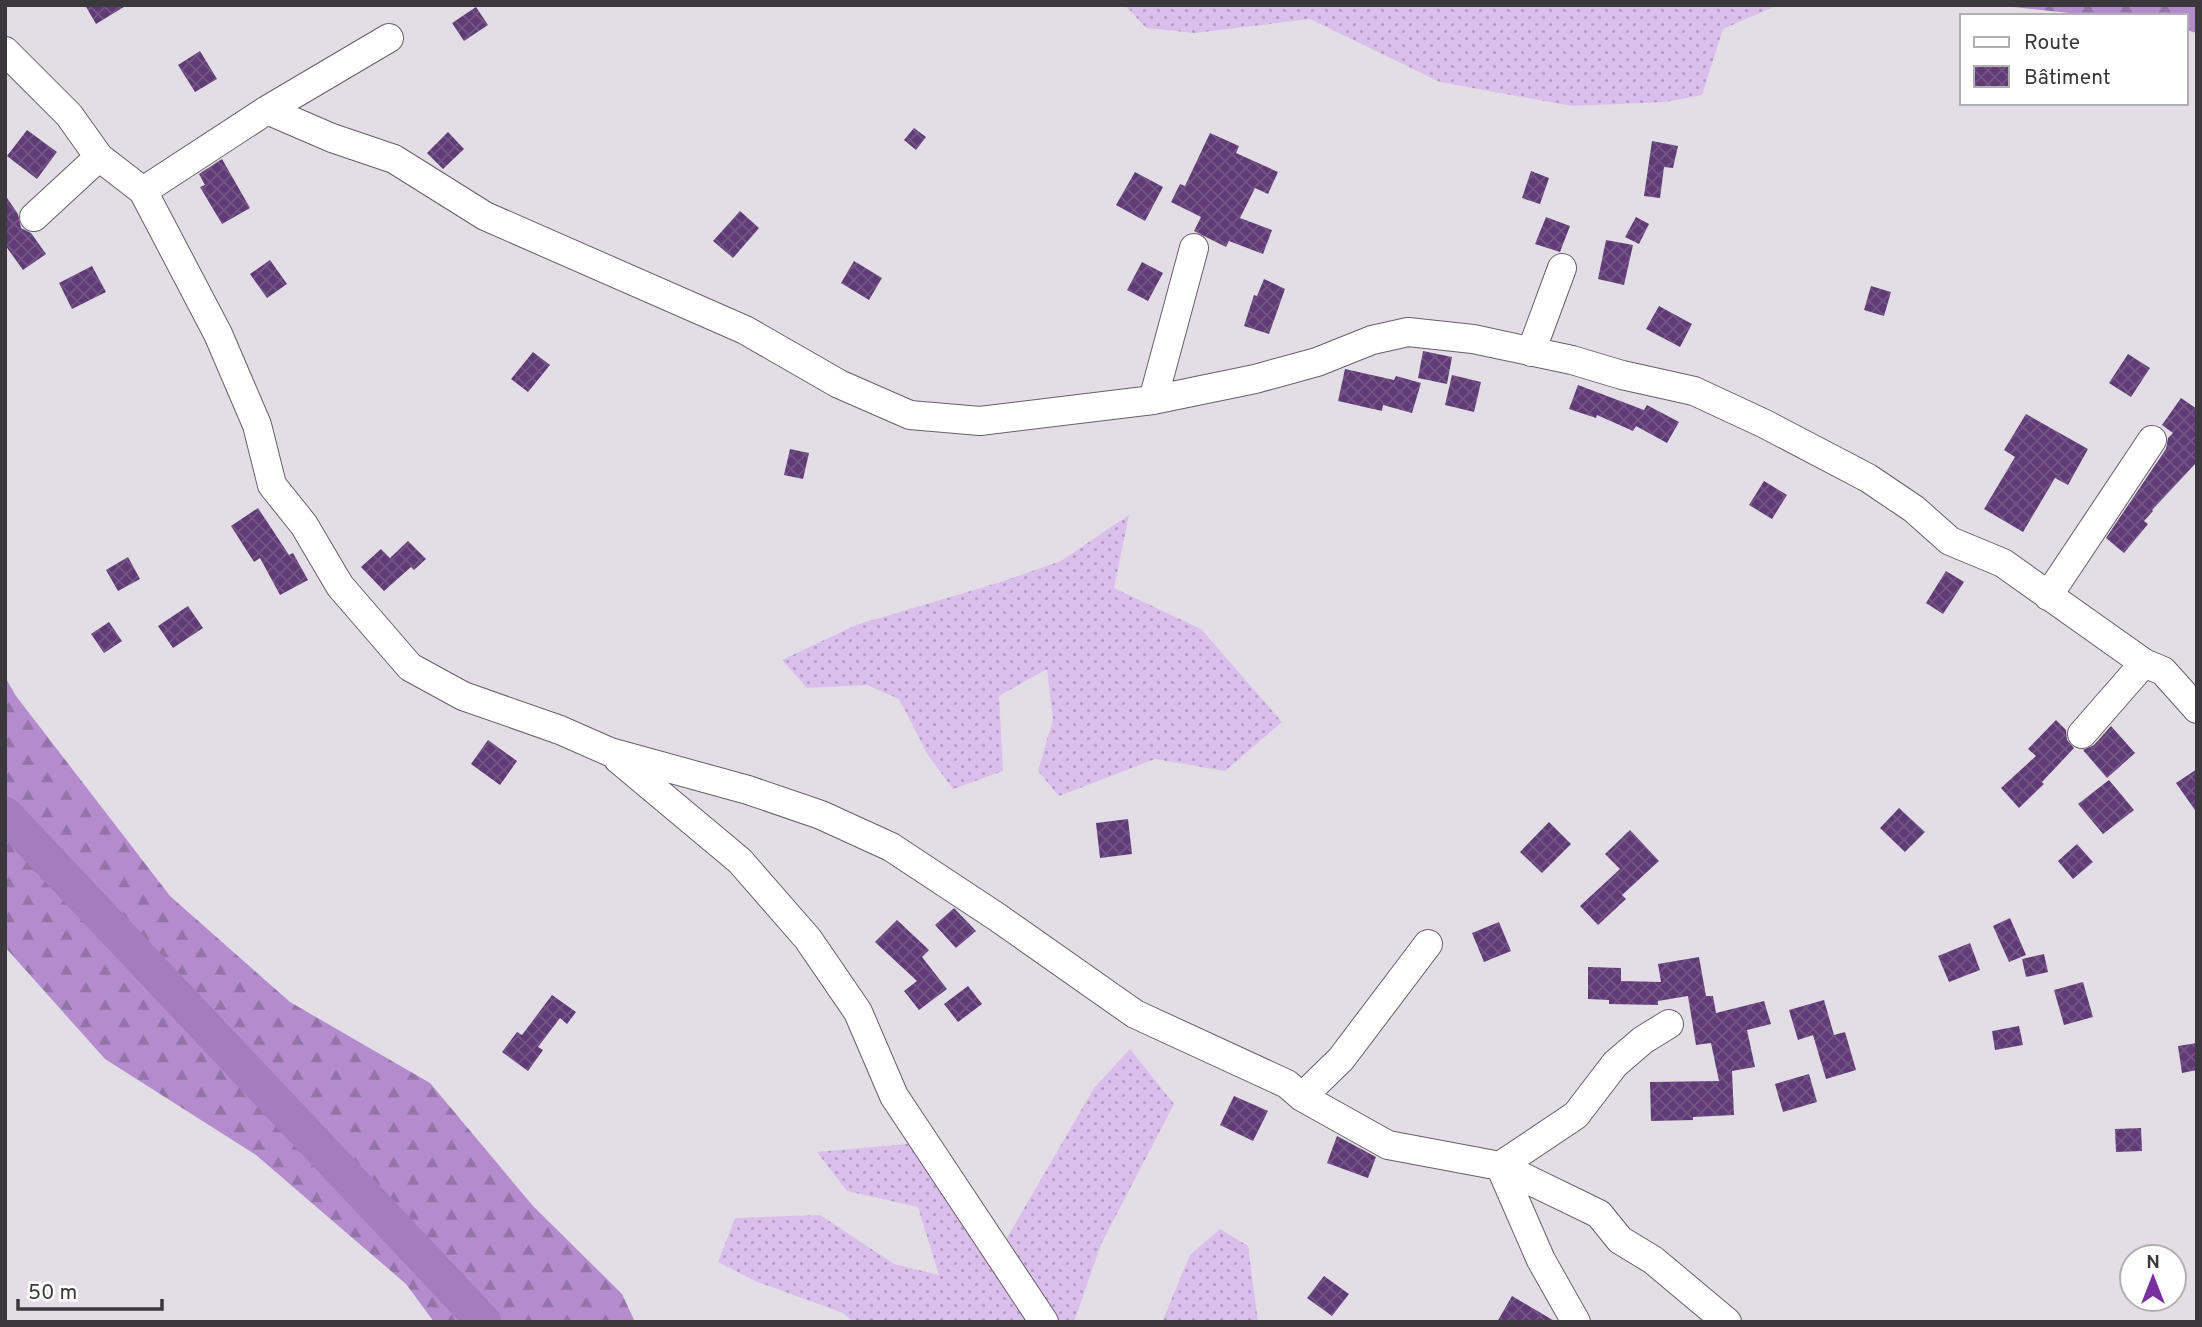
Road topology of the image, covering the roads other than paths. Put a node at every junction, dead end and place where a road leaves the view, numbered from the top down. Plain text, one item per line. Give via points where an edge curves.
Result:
1 (389, 37) dead end
2 (8, 57) edge
3 (267, 110) junction
4 (99, 157) junction
5 (143, 191) junction
6 (34, 217) dead end
7 (1194, 248) dead end
8 (1562, 268) dead end
9 (1531, 352) junction
10 (1153, 400) junction
11 (2152, 440) dead end
12 (2048, 596) junction
13 (2144, 663) junction
14 (2197, 709) edge
15 (2082, 734) dead end
16 (610, 752) junction
17 (1428, 944) dead end
18 (1669, 1024) dead end
19 (1302, 1097) junction
20 (1500, 1166) junction
21 (1044, 1322) edge
22 (1576, 1322) edge
23 (1727, 1322) edge

1 - 3 street
2 - 4 street via 69,115
3 - 5 street
3 - 10 street via 394,159 485,216 745,330 839,384 910,415 980,421
4 - 5 street
4 - 6 street
5 - 16 street via 218,334 257,425 272,485 304,525 340,586 410,667 463,696
7 - 10 street
8 - 9 street
9 - 10 street via 1473,339 1408,332 1255,379
9 - 12 street via 1694,391 1765,424 1868,478 1950,541 2003,563
11 - 12 street
12 - 13 street
13 - 14 street via 2163,671
13 - 15 street
16 - 19 street via 748,790 821,815 891,847 1135,1014 1287,1084
16 - 21 street via 740,861 808,939 858,1012 894,1096
17 - 19 street via 1341,1059
18 - 20 street via 1615,1064 1576,1115
19 - 20 street via 1388,1145
20 - 22 street via 1541,1260
20 - 23 street via 1600,1214 1620,1240 1653,1260

